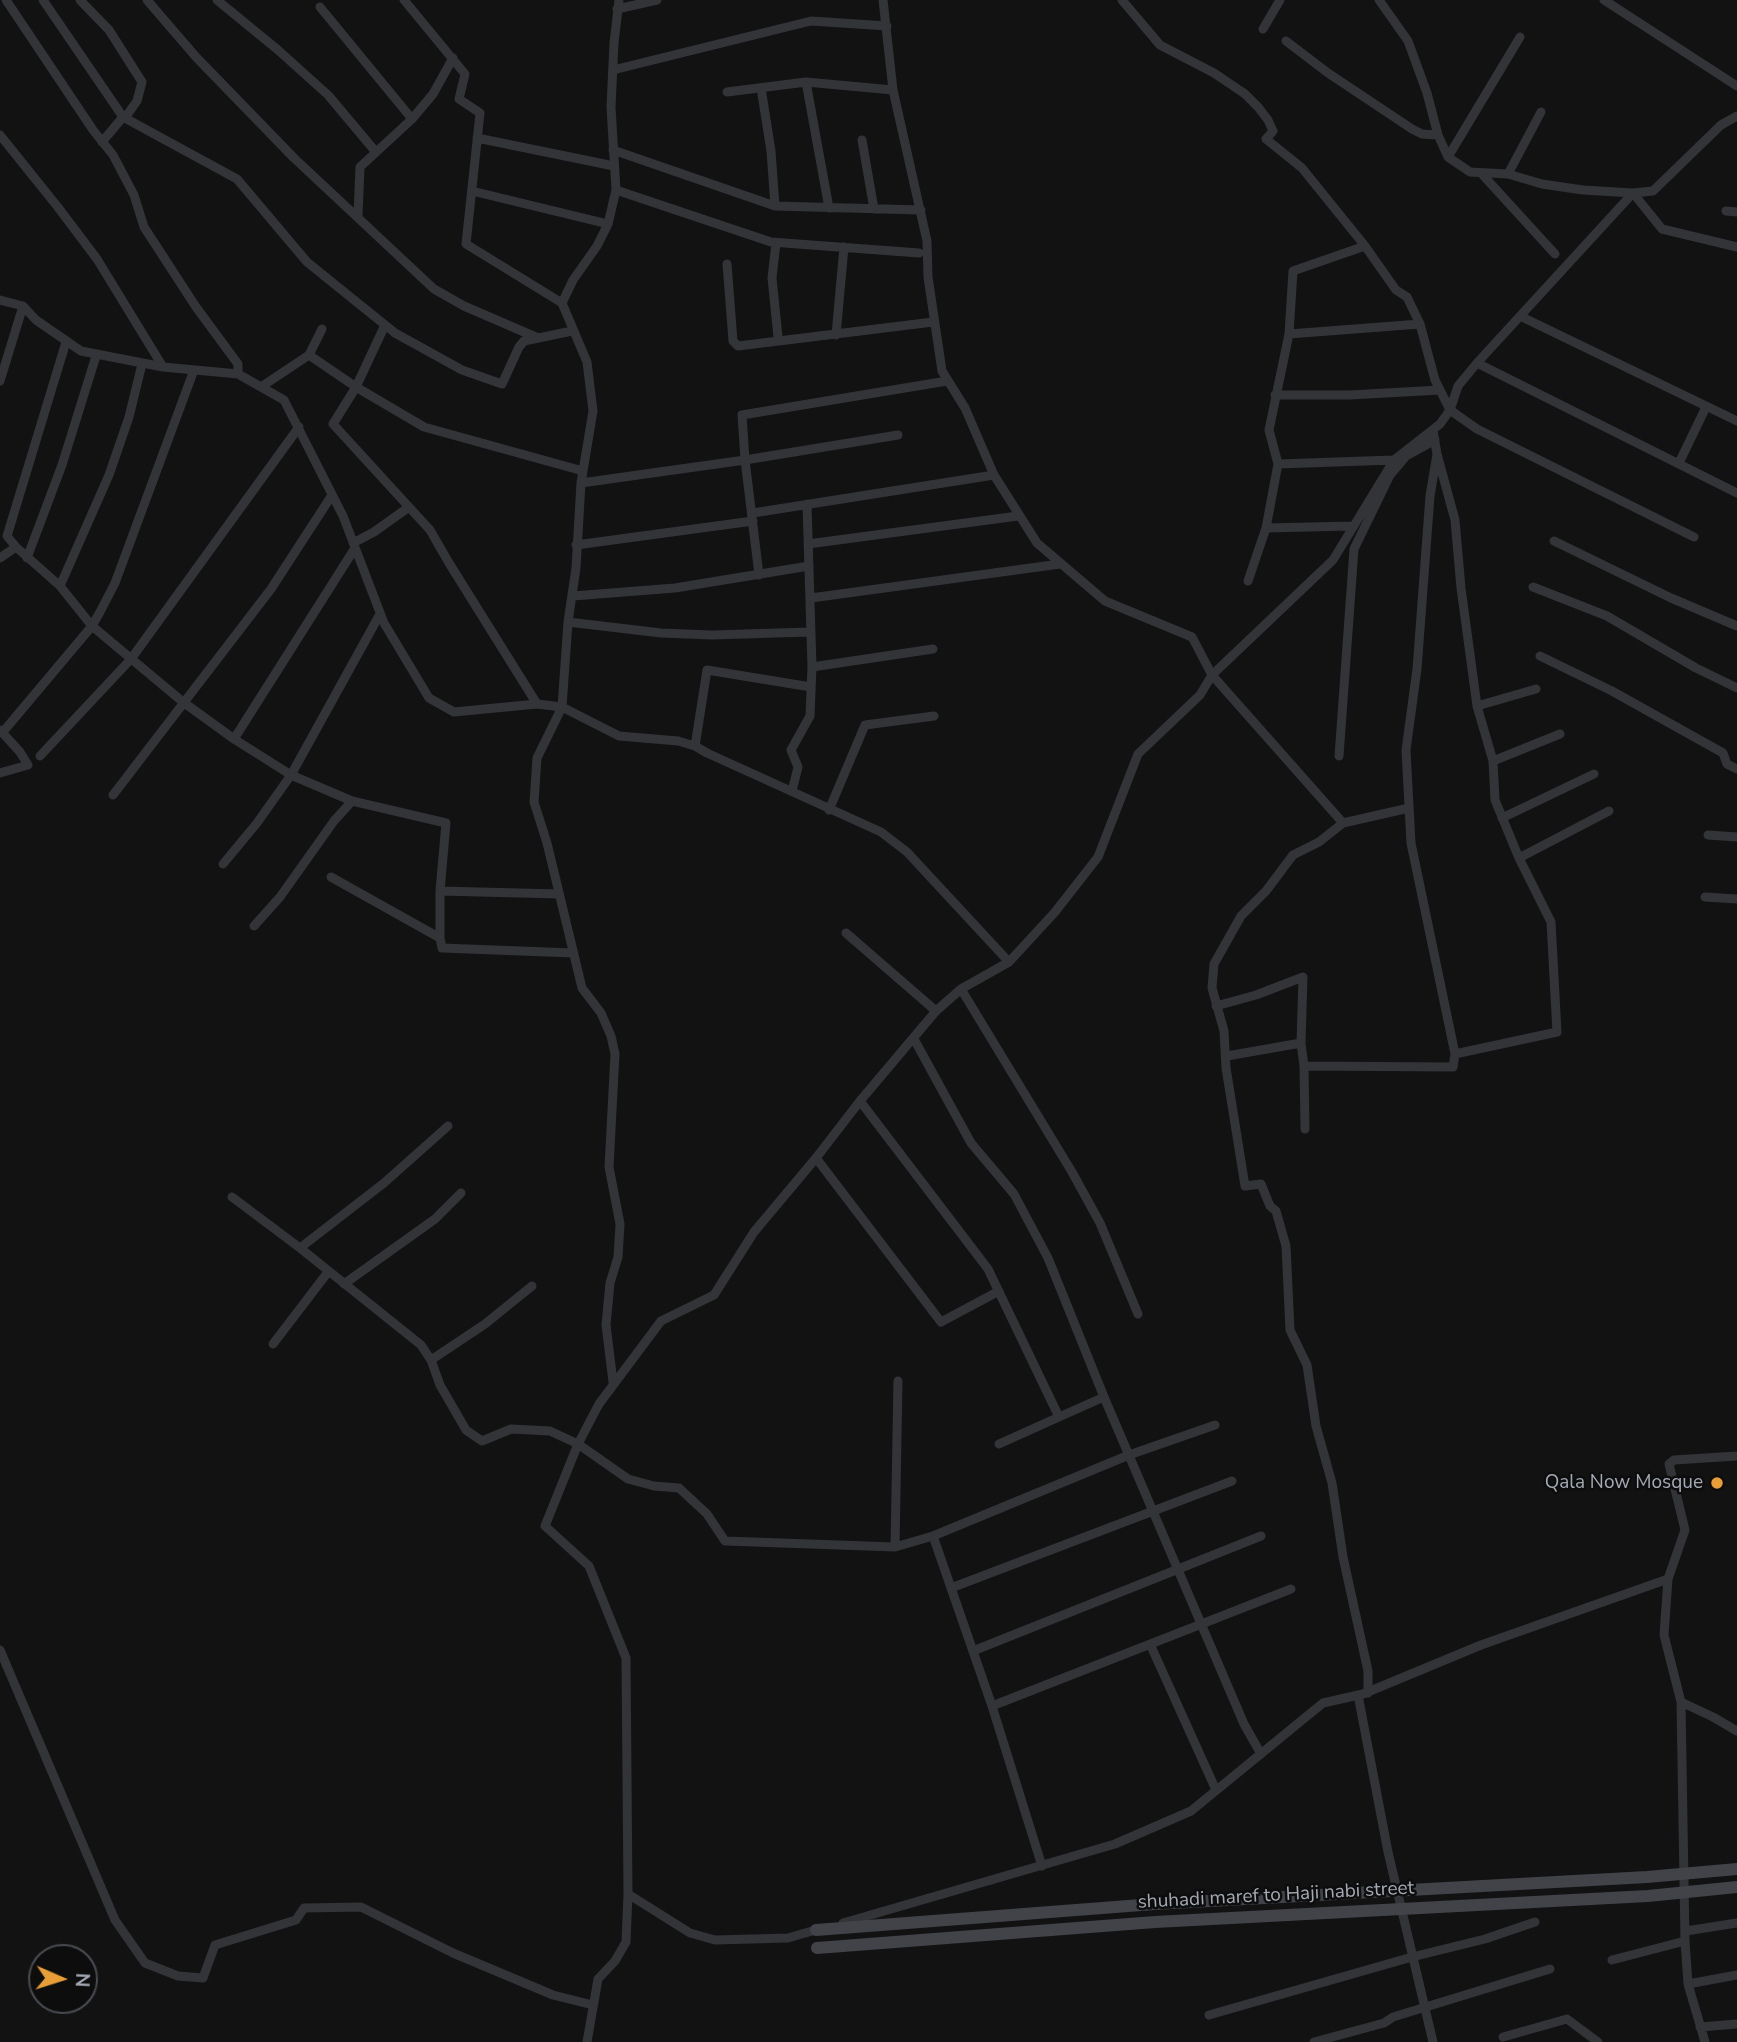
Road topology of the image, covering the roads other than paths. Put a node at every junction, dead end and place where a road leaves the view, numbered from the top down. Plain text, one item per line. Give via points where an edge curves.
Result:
1 (6, 0) edge
2 (43, 0) edge
3 (80, 0) edge
4 (147, 0) edge
5 (217, 0) edge
6 (404, 0) edge
7 (657, 0) edge
8 (883, 0) edge
9 (1122, 0) edge
10 (1280, 0) edge
11 (1379, 0) edge
12 (1604, 0) edge
13 (618, 4) edge
14 (320, 6) dead end
15 (887, 26) junction
16 (1263, 29) dead end
17 (1520, 37) dead end
18 (1286, 41) dead end
19 (453, 58) junction
20 (613, 70) junction
21 (806, 82) junction
22 (1737, 86) edge
23 (761, 88) junction
24 (893, 90) junction
25 (727, 92) dead end
26 (1541, 112) dead end
27 (1737, 116) edge
28 (124, 117) junction
29 (412, 119) junction
30 (0, 135) edge
31 (1438, 135) junction
32 (477, 138) junction
33 (862, 140) dead end
34 (102, 142) junction
35 (613, 150) junction
36 (375, 151) junction
37 (1448, 156) junction
38 (614, 166) junction
39 (1481, 173) junction
40 (1508, 174) junction
41 (616, 190) junction
42 (471, 191) junction
43 (1633, 193) junction
44 (775, 206) junction
45 (829, 208) junction
46 (874, 209) junction
47 (921, 209) junction
48 (1726, 211) dead end
49 (1737, 212) edge
50 (358, 216) junction
51 (608, 224) junction
52 (776, 243) junction
53 (1365, 246) junction
54 (844, 247) junction
55 (1737, 247) edge
56 (919, 253) dead end
57 (1555, 254) dead end
58 (727, 264) dead end
59 (0, 300) edge
60 (562, 303) junction
61 (23, 306) junction
62 (1520, 316) junction
63 (933, 322) junction
64 (1420, 324) junction
65 (385, 325) junction
66 (322, 328) dead end
67 (572, 331) junction
68 (1289, 334) junction
69 (836, 335) junction
70 (538, 338) junction
71 (778, 338) dead end
72 (66, 342) junction
73 (309, 355) junction
74 (96, 356) junction
75 (142, 363) junction
76 (1477, 363) junction
77 (163, 367) junction
78 (194, 370) junction
79 (238, 374) junction
80 (0, 381) edge
81 (947, 381) junction
82 (261, 387) junction
83 (356, 387) junction
84 (1440, 390) junction
85 (1275, 395) junction
86 (1706, 407) junction
87 (1450, 410) junction
88 (1737, 421) edge
89 (299, 426) junction
90 (898, 435) dead end
91 (1434, 435) junction
92 (1437, 454) junction
93 (745, 460) junction
94 (1394, 460) junction
95 (1679, 463) junction
96 (1278, 464) junction
97 (583, 471) junction
98 (994, 475) junction
99 (581, 483) junction
100 (1737, 493) edge
101 (332, 495) junction
102 (807, 504) junction
103 (409, 507) junction
104 (1018, 516) junction
105 (753, 517) junction
106 (1352, 526) junction
107 (1266, 528) junction
108 (1694, 537) dead end
109 (1554, 541) dead end
110 (808, 544) junction
111 (576, 545) junction
112 (354, 546) junction
113 (1341, 546) junction
114 (16, 547) junction
115 (1354, 549) junction
116 (0, 558) edge
117 (27, 558) junction
118 (1060, 564) junction
119 (809, 566) junction
120 (759, 575) junction
121 (1248, 581) dead end
122 (60, 586) junction
123 (1532, 587) dead end
124 (573, 596) junction
125 (811, 598) junction
126 (380, 614) junction
127 (568, 622) junction
128 (92, 626) junction
129 (1737, 626) edge
130 (810, 632) junction
131 (933, 649) dead end
132 (1540, 656) dead end
133 (131, 659) junction
134 (812, 667) junction
135 (1212, 675) junction
136 (811, 687) junction
137 (1737, 688) edge
138 (1536, 690) dead end
139 (183, 702) junction
140 (537, 704) junction
141 (1477, 706) junction
142 (562, 707) junction
143 (934, 716) dead end
144 (1, 731) edge
145 (1560, 734) dead end
146 (234, 739) junction
147 (695, 746) junction
148 (1339, 755) dead end
149 (40, 756) dead end
150 (1493, 761) junction
151 (1737, 769) edge
152 (0, 773) edge
153 (1594, 774) dead end
154 (291, 775) junction
155 (792, 791) junction
156 (113, 795) dead end
157 (352, 801) junction
158 (1409, 808) junction
159 (830, 810) junction
160 (1609, 811) dead end
161 (1502, 818) junction
162 (1343, 823) junction
163 (1707, 835) dead end
164 (1737, 837) edge
165 (1520, 858) junction
166 (223, 864) dead end
167 (331, 877) dead end
168 (440, 891) junction
169 (559, 894) junction
170 (1705, 897) dead end
171 (1737, 899) edge
172 (254, 926) dead end
173 (846, 933) dead end
174 (440, 938) junction
175 (573, 953) junction
176 (1009, 962) junction
177 (961, 989) junction
178 (1216, 1006) junction
179 (936, 1012) junction
180 (914, 1039) junction
181 (1301, 1043) junction
182 (1455, 1054) junction
183 (1227, 1056) junction
184 (1304, 1066) junction
185 (860, 1101) junction
186 (448, 1126) dead end
187 (1305, 1129) dead end
188 (816, 1158) junction
189 (461, 1193) dead end
190 (232, 1197) dead end
191 (300, 1248) junction
192 (328, 1272) junction
193 (344, 1284) junction
194 (531, 1286) dead end
195 (999, 1291) junction
196 (1138, 1314) dead end
197 (273, 1344) dead end
198 (431, 1360) junction
199 (898, 1381) dead end
200 (613, 1382) junction
201 (1104, 1397) junction
202 (1059, 1417) junction
203 (1214, 1424) dead end
204 (578, 1444) junction
205 (999, 1444) dead end
206 (1129, 1455) junction
207 (1737, 1456) edge
208 (1232, 1481) dead end
209 (1154, 1510) junction
210 (933, 1536) junction
211 (1261, 1536) dead end
212 (895, 1548) junction
213 (1179, 1567) junction
214 (1668, 1579) junction
215 (951, 1588) junction
216 (1291, 1589) dead end
217 (1202, 1623) junction
218 (1150, 1644) junction
219 (0, 1650) edge
220 (973, 1651) junction
221 (1363, 1694) junction
222 (1681, 1702) junction
223 (992, 1706) junction
224 (1737, 1731) edge
225 (1261, 1754) junction
226 (1216, 1790) junction
227 (1042, 1866) junction
228 (1737, 1869) edge
229 (1685, 1874) junction
230 (1737, 1888) edge
231 (1398, 1890) junction
232 (1685, 1892) junction
233 (628, 1894) junction
234 (1402, 1908) junction
235 (1535, 1922) dead end
236 (1737, 1923) edge
237 (816, 1930) junction
238 (1685, 1936) junction
239 (817, 1948) dead end
240 (1412, 1957) junction
241 (1612, 1960) dead end
242 (1550, 1969) dead end
243 (1737, 1975) edge
244 (1688, 1984) junction
245 (593, 2005) junction
246 (1424, 2007) junction
247 (1209, 2015) dead end
248 (1737, 2024) edge
249 (1700, 2027) junction
250 (1503, 2037) dead end
251 (587, 2042) edge
252 (1314, 2042) edge
253 (1433, 2042) edge
254 (1598, 2042) edge
255 (1705, 2042) edge

1 - 34 street
2 - 28 street
3 - 28 street via 109,30 142,82 137,101
4 - 50 street via 285,149
5 - 36 street via 328,95
6 - 19 street
7 - 13 street
8 - 15 street
9 - 53 street via 1160,45 1214,73 1252,100 1273,131 1266,139 1302,168
10 - 16 street
11 - 31 street via 1408,41
12 - 22 street
13 - 20 street
14 - 29 street
15 - 20 street via 811,21
15 - 24 street
17 - 37 street
18 - 31 street via 1412,129
19 - 29 street
19 - 32 street via 465,74 459,99 480,113
20 - 35 street
21 - 23 street
21 - 24 street
21 - 45 street
23 - 25 street
23 - 44 street
24 - 47 street
26 - 40 street
27 - 43 street via 1721,125 1654,191
28 - 34 street
28 - 65 street via 237,179 307,262
29 - 36 street
30 - 77 street via 97,259
31 - 37 street
32 - 38 street
32 - 42 street
33 - 46 street
34 - 79 street via 134,195 144,228 239,364
35 - 38 street
35 - 44 street
36 - 50 street via 360,167
37 - 39 street via 1470,172
38 - 41 street
39 - 40 street
39 - 57 street
40 - 43 street via 1542,184
41 - 51 street
41 - 52 street
42 - 51 street
42 - 60 street via 466,244
43 - 55 street via 1662,229
43 - 62 street
44 - 45 street
45 - 46 street
46 - 47 street
47 - 63 street
48 - 49 street
50 - 70 street via 434,289
51 - 60 street
52 - 54 street
52 - 71 street via 772,278
53 - 64 street via 1407,297
53 - 68 street via 1293,271
54 - 56 street
54 - 69 street
58 - 69 street via 733,341 738,346
59 - 61 street
60 - 67 street
61 - 72 street
61 - 80 street
62 - 76 street
62 - 86 street
63 - 69 street
63 - 81 street
64 - 68 street
64 - 84 street
65 - 70 street via 461,369 502,384 524,341
65 - 83 street
66 - 73 street
67 - 70 street
67 - 97 street via 587,362 593,411
68 - 85 street
72 - 74 street
72 - 114 street via 7,536
73 - 82 street
73 - 83 street
74 - 75 street
74 - 117 street
75 - 77 street
75 - 122 street via 109,475
76 - 87 street via 1458,386
76 - 95 street
77 - 78 street
78 - 79 street
78 - 128 street via 115,583
79 - 82 street
81 - 93 street via 744,414
81 - 98 street via 965,408
82 - 89 street via 284,400
83 - 97 street via 424,427
83 - 103 street via 333,424
84 - 85 street
84 - 87 street
85 - 96 street via 1269,430
86 - 88 street
86 - 95 street
87 - 91 street
87 - 108 street via 1477,429
89 - 101 street
89 - 133 street
90 - 93 street
91 - 92 street
91 - 94 street
91 - 115 street via 1406,456 1391,475
92 - 141 street via 1455,520
92 - 158 street via 1406,750
93 - 99 street
93 - 105 street
94 - 96 street
94 - 106 street
95 - 100 street
96 - 107 street
97 - 99 street
98 - 102 street
98 - 104 street
99 - 111 street
101 - 112 street
101 - 139 street via 271,589
102 - 105 street
102 - 110 street
103 - 112 street
103 - 140 street via 430,530
104 - 110 street
104 - 118 street
105 - 111 street
105 - 120 street
106 - 107 street
106 - 113 street
107 - 121 street
109 - 129 street
110 - 119 street
111 - 124 street
112 - 126 street
112 - 146 street
113 - 115 street
113 - 135 street via 1306,588
114 - 116 street
114 - 117 street
115 - 148 street
117 - 122 street
118 - 125 street
118 - 135 street via 1105,601 1192,637
119 - 120 street
119 - 125 street
120 - 124 street
122 - 128 street
123 - 137 street via 1607,616
124 - 127 street
125 - 130 street
126 - 140 street via 429,698 454,712
126 - 154 street
127 - 130 street via 661,633
127 - 142 street
128 - 133 street
128 - 144 street
130 - 134 street
131 - 134 street
132 - 151 street via 1723,753 1727,764
133 - 139 street
133 - 149 street
134 - 136 street
135 - 162 street
135 - 176 street via 1200,695 1138,754 1098,858
136 - 147 street via 707,670
136 - 155 street via 810,716 791,750 798,767
138 - 141 street
139 - 146 street
139 - 156 street
140 - 142 street
141 - 150 street
142 - 147 street via 619,736
142 - 169 street via 537,758 534,802
143 - 159 street via 865,725
144 - 152 street via 28,765
145 - 150 street
146 - 154 street
147 - 155 street
150 - 161 street via 1494,800
153 - 161 street
154 - 157 street
154 - 166 street
155 - 159 street
157 - 168 street via 446,823
157 - 172 street
158 - 162 street
158 - 182 street via 1411,843
159 - 176 street via 881,832 907,852
160 - 165 street
161 - 165 street
162 - 178 street via 1293,855 1241,916 1214,964
163 - 164 street
165 - 182 street via 1551,922 1557,1031
167 - 174 street
168 - 169 street
168 - 174 street
169 - 175 street
170 - 171 street
173 - 179 street
174 - 175 street via 442,948
175 - 200 street via 582,988 601,1013 615,1054 609,1167 620,1224 606,1325
176 - 177 street
177 - 179 street
177 - 196 street via 1072,1171 1100,1223
178 - 181 street via 1303,977
178 - 183 street
179 - 180 street
180 - 185 street
180 - 201 street via 971,1143 1014,1194 1048,1258
181 - 183 street
181 - 184 street
182 - 184 street via 1453,1067
183 - 221 street via 1245,1186 1261,1184 1276,1211 1286,1246 1290,1330 1307,1365 1316,1426 1332,1483 1368,1671
184 - 187 street
185 - 188 street
185 - 195 street via 988,1269
186 - 191 street
188 - 195 street via 942,1322
188 - 200 street via 754,1232 714,1295 661,1321
189 - 193 street via 435,1219
190 - 191 street
191 - 192 street
192 - 193 street
192 - 197 street
193 - 198 street via 421,1345
194 - 198 street
195 - 202 street
198 - 204 street via 466,1430 482,1441 511,1429 550,1431
199 - 212 street
200 - 204 street
201 - 202 street
201 - 206 street
202 - 205 street
203 - 206 street
204 - 212 street via 628,1479 679,1488 725,1541
204 - 233 street via 545,1526 589,1566 626,1658
206 - 209 street
206 - 210 street
207 - 214 street via 1668,1464 1685,1530
208 - 209 street
209 - 213 street
209 - 215 street
210 - 212 street
210 - 215 street
211 - 213 street
213 - 217 street
213 - 220 street
214 - 221 street via 1481,1645
214 - 222 street via 1664,1634
215 - 220 street
216 - 217 street
217 - 218 street
217 - 225 street
218 - 223 street
218 - 226 street
219 - 245 street via 116,1920 145,1963 178,1976 203,1978 215,1945 296,1920 304,1909 361,1907 453,1953 553,1995
220 - 223 street
221 - 225 street via 1323,1703
221 - 231 street via 1373,1778
222 - 224 street
222 - 229 street
223 - 227 street
225 - 226 street
226 - 227 street via 1191,1811 1115,1844
227 - 237 street
228 - 229 main road
229 - 231 main road
229 - 232 street
230 - 232 main road, shuhadi maref to Haji nabi street
231 - 234 street
231 - 237 main road
232 - 234 main road, shuhadi maref to Haji nabi street
232 - 238 street
233 - 237 street via 690,1933 715,1940 788,1938
233 - 245 street via 626,1942 598,1979
234 - 239 main road, shuhadi maref to Haji nabi street
234 - 240 street
235 - 240 street
236 - 238 street
238 - 241 street
238 - 244 street
240 - 246 street
240 - 247 street
242 - 246 street
243 - 244 street
244 - 249 street
245 - 251 street
246 - 252 street
246 - 253 street
248 - 249 street
249 - 255 street
250 - 254 street via 1567,2019

